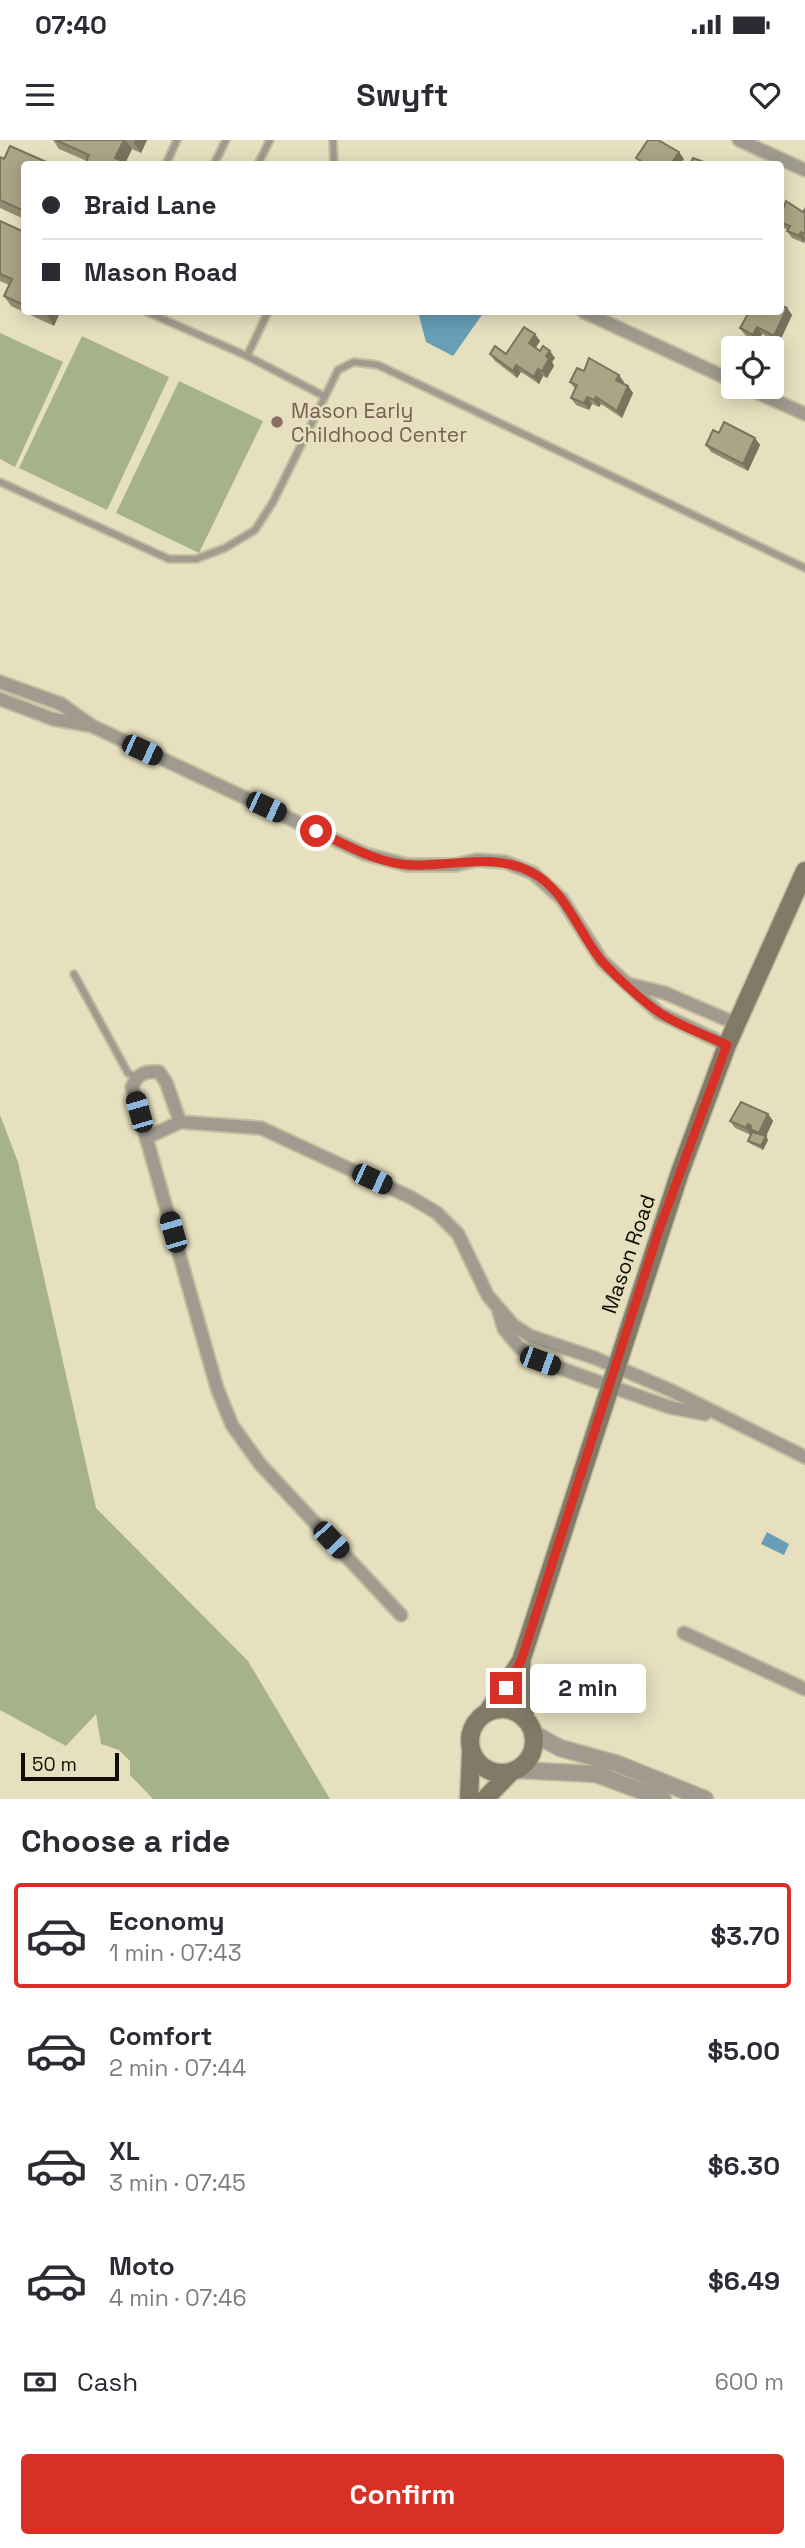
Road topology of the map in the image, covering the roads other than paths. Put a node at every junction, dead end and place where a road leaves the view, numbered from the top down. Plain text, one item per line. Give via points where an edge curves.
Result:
1 (177, 140) edge
2 (226, 140) edge
3 (270, 140) edge
4 (333, 140) edge
5 (739, 140) edge
6 (167, 161) edge
7 (216, 161) edge
8 (260, 161) edge
9 (334, 161) edge
10 (805, 170) edge
11 (154, 315) edge
12 (267, 315) edge
13 (590, 315) edge
14 (247, 356) junction
15 (721, 375) edge
16 (324, 396) junction
17 (772, 399) edge
18 (805, 414) edge
19 (0, 482) edge
20 (805, 568) edge
21 (0, 682) edge
22 (0, 699) edge
23 (92, 726) junction
24 (805, 871) edge
25 (74, 974) dead end
26 (628, 984) junction
27 (737, 1024) junction
28 (727, 1045) junction
29 (136, 1077) junction
30 (180, 1122) junction
31 (146, 1138) junction
32 (499, 1312) junction
33 (615, 1366) junction
34 (608, 1386) junction
35 (719, 1417) junction
36 (805, 1457) edge
37 (401, 1615) dead end
38 (684, 1633) dead end
39 (521, 1661) junction
40 (805, 1689) edge
41 (488, 1712) junction
42 (529, 1726) junction
43 (471, 1753) junction
44 (513, 1771) junction
45 (469, 1799) edge
46 (485, 1799) edge
47 (663, 1799) edge
48 (705, 1799) edge

1 - 6 lane
2 - 7 lane
3 - 8 lane
4 - 9 lane
5 - 10 street
11 - 14 lane
12 - 14 lane
13 - 15 street
14 - 16 lane
16 - 19 lane via 273,502 254,530 196,559 169,559
16 - 20 lane via 338,370 354,362 378,365
17 - 18 street
21 - 23 street via 61,704
22 - 23 street via 53,719
23 - 26 street via 365,854 407,865 506,862 533,873 562,899 602,961
24 - 27 main road, Mason Road
25 - 29 lane via 128,1073
26 - 27 street via 665,993
26 - 28 street via 659,1013
27 - 28 main road, Mason Road
28 - 33 main road, Mason Road
29 - 30 street via 147,1071 159,1072
29 - 31 street via 132,1087
30 - 31 street
30 - 32 street via 261,1128 421,1202 458,1234
31 - 37 street via 217,1388 232,1425 260,1464
32 - 33 street via 530,1336
32 - 34 street via 504,1329 519,1347 540,1361
33 - 34 main road, Mason Road
33 - 35 street
34 - 35 street via 669,1407
34 - 39 main road, Mason Road
35 - 36 street
38 - 40 street
39 - 41 main road, Mason Road
39 - 42 main road, Mason Road
41 - 42 main road via 508,1709
41 - 43 main road via 474,1724
42 - 44 main road via 533,1751
42 - 48 street via 560,1748 618,1764
43 - 44 main road via 482,1768 500,1774
43 - 45 main road
44 - 46 main road
44 - 47 street via 596,1774

